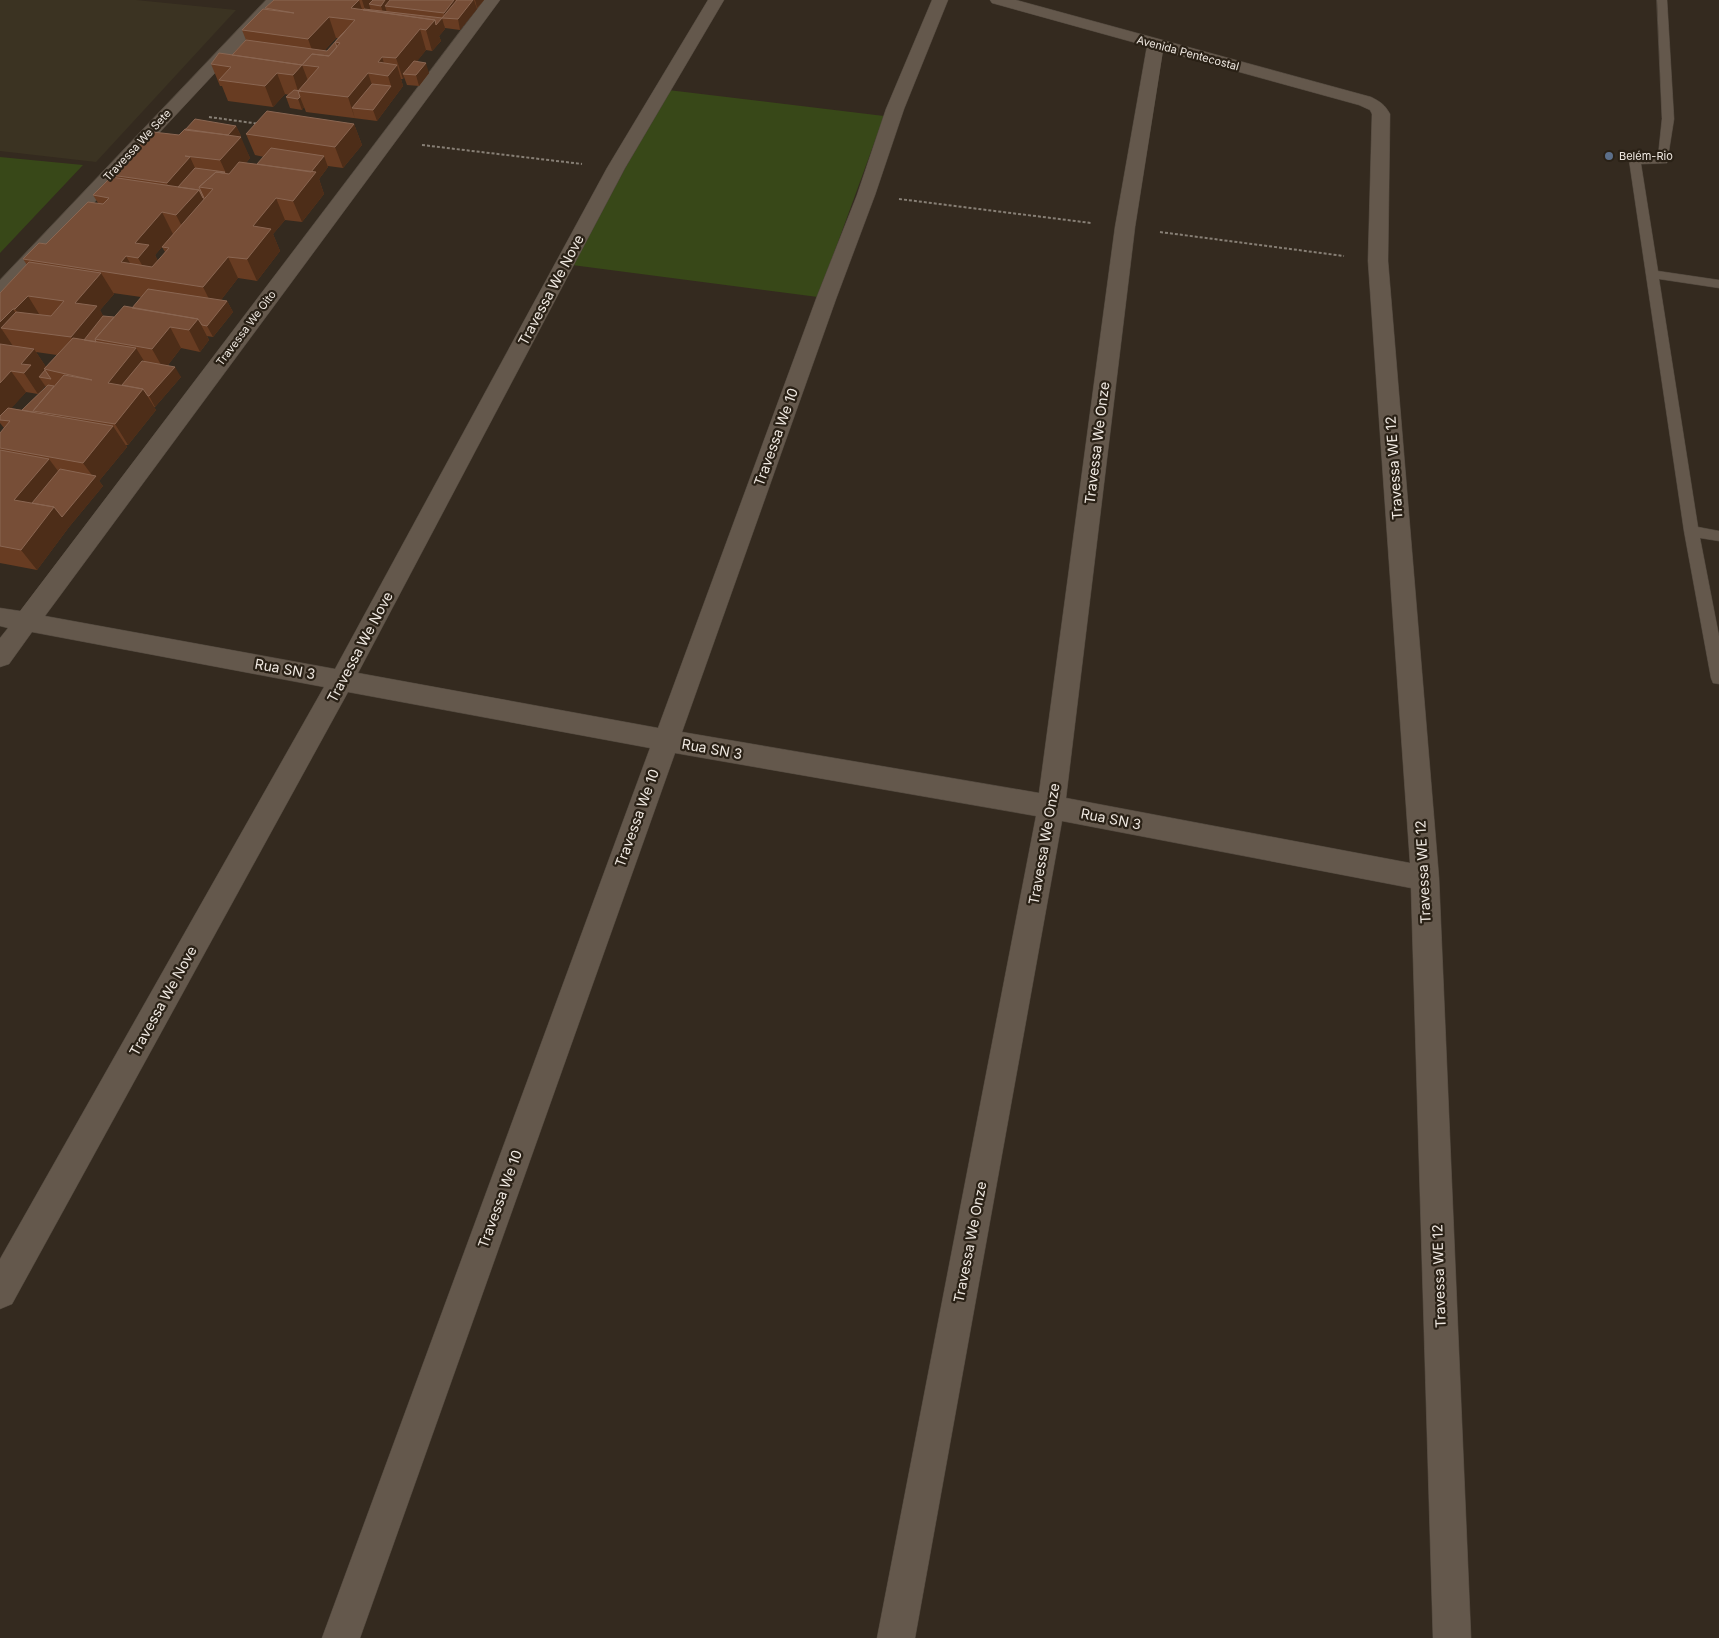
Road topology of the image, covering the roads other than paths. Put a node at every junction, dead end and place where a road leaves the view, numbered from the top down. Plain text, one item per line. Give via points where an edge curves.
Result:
1 (270, 0) edge
2 (492, 0) edge
3 (716, 0) edge
4 (940, 0) edge
5 (998, 0) edge
6 (1662, 0) edge
7 (1156, 45) junction
8 (1378, 107) joint
9 (1652, 274) junction
10 (1719, 284) edge
11 (0, 292) edge
12 (1691, 531) junction
13 (1719, 536) edge
14 (0, 617) edge
15 (25, 622) junction
16 (0, 657) edge
17 (1719, 678) edge
18 (342, 679) junction
19 (665, 740) junction
20 (1051, 808) junction
21 (1425, 878) junction
22 (0, 1292) edge
23 (340, 1638) edge
24 (896, 1638) edge
25 (1452, 1638) edge

1 - 11 street, Travessa We Sete
2 - 15 street, Travessa We Oito
3 - 18 street, Travessa We Nove via 616,168
4 - 19 street, Travessa We 10 via 895,109
5 - 7 street, Avenida Pentecostal
6 - 9 lane via 1668,119 1663,161 1635,160
7 - 8 street, Avenida Pentecostal
7 - 20 street, Travessa We Onze via 1125,227
8 - 21 street, Travessa WE 12 via 1381,116 1378,260
9 - 10 lane
9 - 12 lane
12 - 13 lane
12 - 17 lane
14 - 15 street, Rua SN 3
15 - 16 street, Travessa We Oito
15 - 18 street, Rua SN 3
18 - 19 street, Rua SN 3
18 - 22 street, Travessa We Nove
19 - 20 street, Rua SN 3
19 - 23 street, Travessa We 10
20 - 21 street, Rua SN 3
20 - 24 street, Travessa We Onze
21 - 25 street, Travessa WE 12

